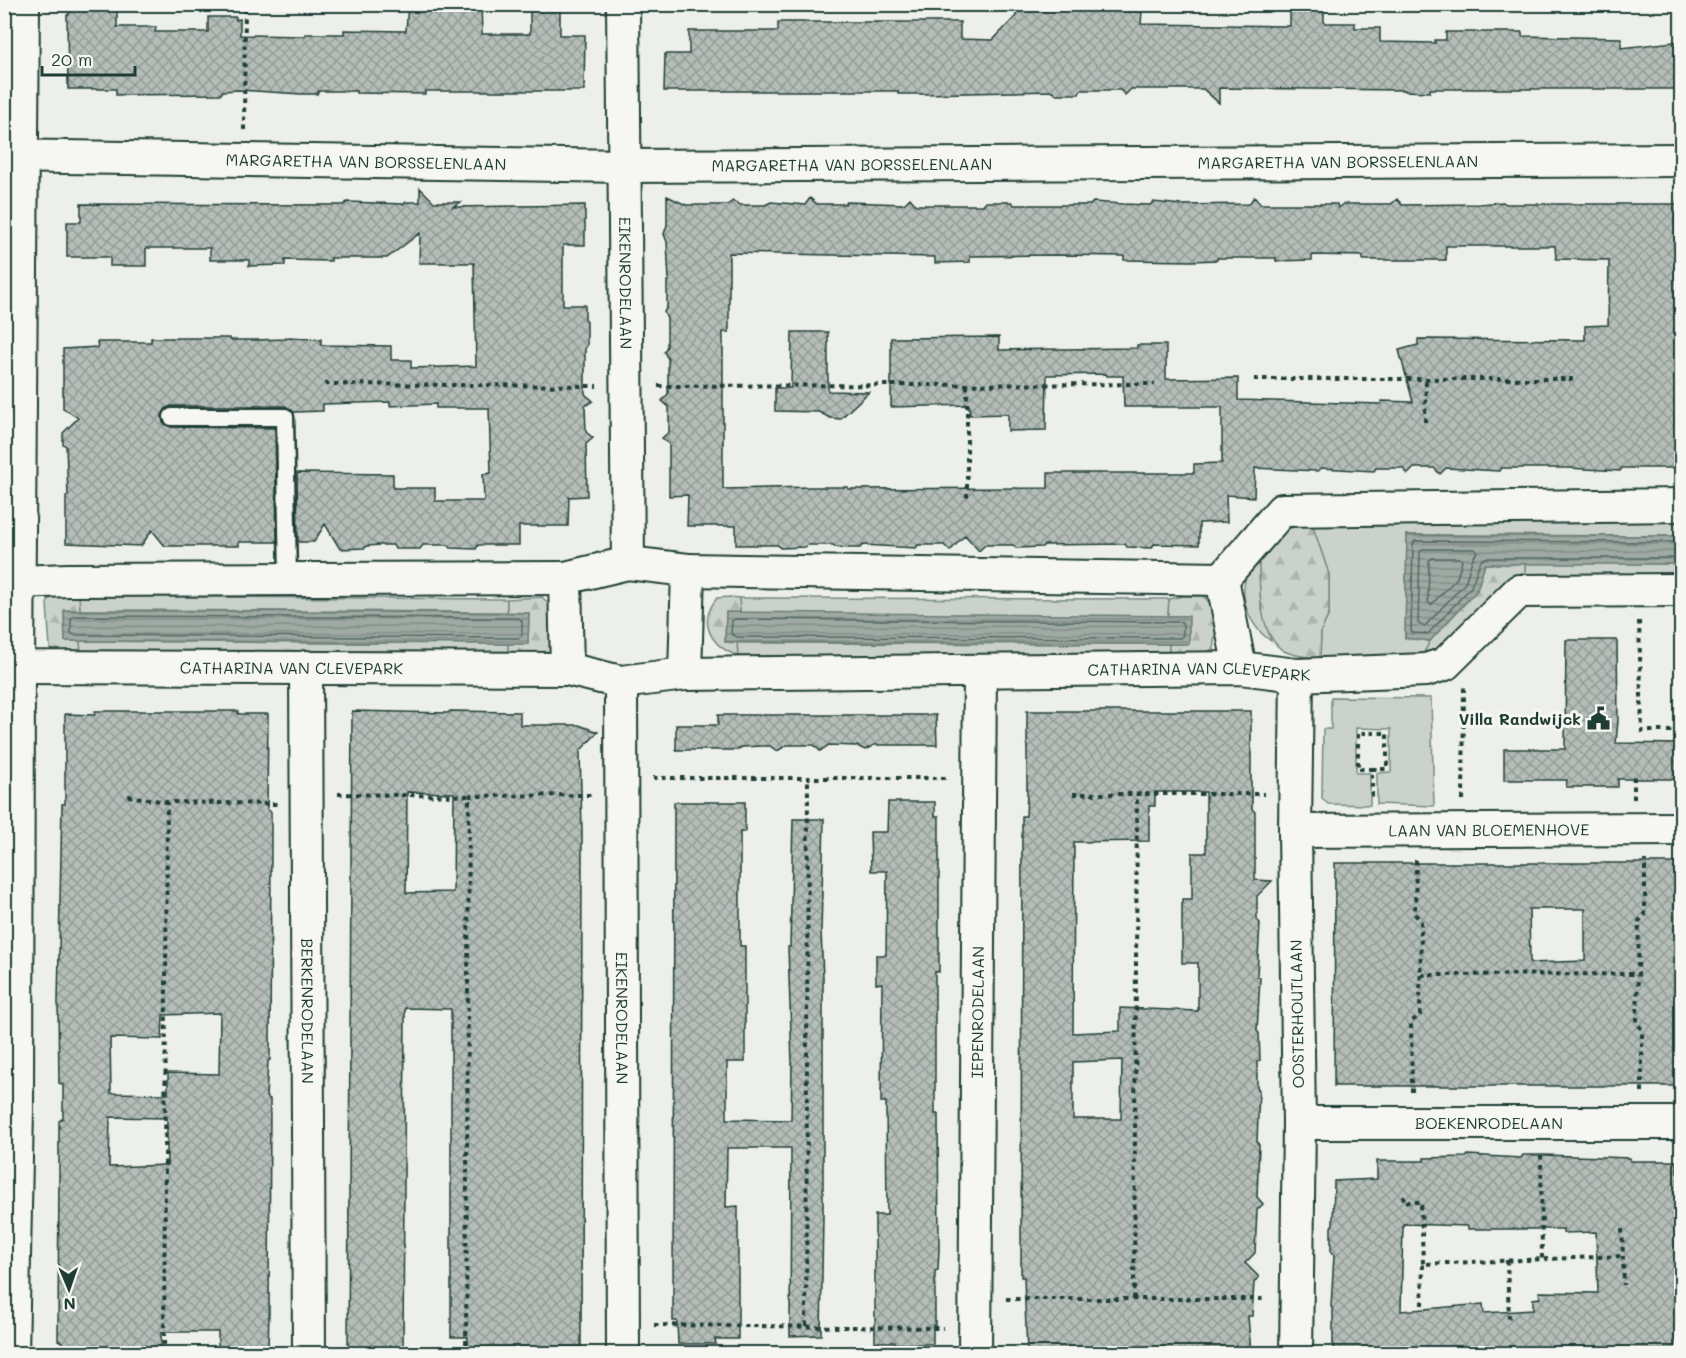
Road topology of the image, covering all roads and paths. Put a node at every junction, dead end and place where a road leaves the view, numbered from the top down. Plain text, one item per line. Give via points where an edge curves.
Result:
1 (23, 4) edge
2 (245, 4) edge
3 (623, 4) edge
4 (13, 156) edge
5 (244, 160) junction
6 (1682, 160) edge
7 (625, 166) junction
8 (1573, 379) dead end
9 (1254, 380) dead end
10 (1426, 380) junction
11 (325, 384) dead end
12 (1155, 384) dead end
13 (967, 385) junction
14 (627, 386) junction
15 (172, 417) dead end
16 (1425, 422) dead end
17 (967, 498) dead end
18 (1682, 505) edge
19 (628, 563) junction
20 (688, 570) junction
21 (565, 578) junction
22 (288, 579) junction
23 (1222, 579) junction
24 (12, 584) edge
25 (1638, 590) junction
26 (1682, 590) edge
27 (1464, 645) junction
28 (11, 665) edge
29 (306, 667) junction
30 (1240, 668) junction
31 (567, 669) junction
32 (980, 671) junction
33 (685, 674) junction
34 (1297, 675) junction
35 (621, 682) junction
36 (1682, 731) edge
37 (1372, 769) junction
38 (808, 778) junction
39 (979, 778) junction
40 (621, 786) junction
41 (1073, 794) dead end
42 (1137, 794) junction
43 (1295, 794) junction
44 (128, 796) dead end
45 (469, 796) junction
46 (307, 799) junction
47 (166, 802) junction
48 (1645, 829) junction
49 (1682, 829) edge
50 (1373, 830) junction
51 (1463, 830) junction
52 (1295, 831) junction
53 (1416, 831) junction
54 (1638, 974) junction
55 (1420, 975) junction
56 (1299, 1123) junction
57 (1412, 1123) junction
58 (1541, 1123) junction
59 (1642, 1123) junction
60 (1682, 1123) edge
61 (1403, 1195) dead end
62 (1622, 1229) dead end
63 (1623, 1256) junction
64 (1542, 1259) junction
65 (1507, 1260) junction
66 (1423, 1264) junction
67 (1624, 1285) dead end
68 (1134, 1299) junction
69 (1297, 1300) junction
70 (1422, 1305) dead end
71 (1509, 1321) dead end
72 (806, 1326) junction
73 (975, 1327) edge
74 (623, 1344) edge
75 (12, 1353) edge
76 (164, 1353) edge
77 (309, 1353) edge
78 (466, 1353) edge
79 (518, 1353) edge
80 (1296, 1353) edge

1 - 4 street
2 - 5 path
3 - 7 street, EIKENRODELAAN
4 - 5 street, MARGARETHA VAN BORSSELENLAAN
4 - 24 street
5 - 7 street, MARGARETHA VAN BORSSELENLAAN
6 - 7 street, MARGARETHA VAN BORSSELENLAAN
7 - 14 street, EIKENRODELAAN
8 - 10 path
9 - 10 path
10 - 16 path
11 - 14 path
12 - 13 path
13 - 14 path
13 - 17 path
14 - 19 street, EIKENRODELAAN
15 - 22 lane via 285,417
18 - 23 street via 1282,510
19 - 20 street
19 - 21 street
20 - 23 street
20 - 33 street
21 - 22 street
21 - 31 street
22 - 24 street
23 - 30 street
24 - 28 street
25 - 26 street, CATHARINA VAN CLEVEPARK
25 - 27 street, CATHARINA VAN CLEVEPARK via 1519,591
25 - 36 path via 1642,731
27 - 34 street, CATHARINA VAN CLEVEPARK via 1445,664 1426,670
27 - 51 path
28 - 29 street, CATHARINA VAN CLEVEPARK
28 - 75 street via 18,1110
29 - 31 street, CATHARINA VAN CLEVEPARK
29 - 46 street, BERKENRODELAAN
30 - 32 street, CATHARINA VAN CLEVEPARK
30 - 34 street, CATHARINA VAN CLEVEPARK
31 - 35 street, CATHARINA VAN CLEVEPARK
32 - 33 street, CATHARINA VAN CLEVEPARK
32 - 39 street, IEPENRODELAAN
33 - 35 street, CATHARINA VAN CLEVEPARK
34 - 43 street, OOSTERHOUTLAAN
35 - 40 street, EIKENRODELAAN
37 - 37 path via 1359,769 1359,733 1388,733 1388,769
37 - 50 path
38 - 39 path
38 - 40 path
38 - 72 path
39 - 73 street, IEPENRODELAAN
40 - 45 path
40 - 74 street, EIKENRODELAAN
41 - 42 path
42 - 43 path
42 - 68 path
43 - 52 street, OOSTERHOUTLAAN
44 - 47 path
45 - 46 path
45 - 78 path
46 - 47 path
46 - 77 street, BERKENRODELAAN
47 - 76 path
48 - 49 street, LAAN VAN BLOEMENHOVE
48 - 51 street, LAAN VAN BLOEMENHOVE
48 - 54 path via 1645,915 1639,921
50 - 52 street, LAAN VAN BLOEMENHOVE
50 - 53 street, LAAN VAN BLOEMENHOVE
51 - 53 street, LAAN VAN BLOEMENHOVE
52 - 56 street, OOSTERHOUTLAAN
53 - 55 path via 1415,914 1422,922
54 - 55 path
54 - 59 path
55 - 57 path via 1420,1015 1412,1023
56 - 57 street, BOEKENRODELAAN
56 - 69 street, OOSTERHOUTLAAN
57 - 58 street, BOEKENRODELAAN
58 - 59 street, BOEKENRODELAAN
58 - 64 path
59 - 60 street, BOEKENRODELAAN
61 - 66 path via 1404,1202 1420,1202
62 - 63 path
63 - 64 path
63 - 67 path
64 - 65 path
65 - 66 path
65 - 71 path
66 - 70 path
68 - 69 path
68 - 73 path
69 - 80 street, OOSTERHOUTLAAN
72 - 73 path
72 - 74 path
74 - 79 path

